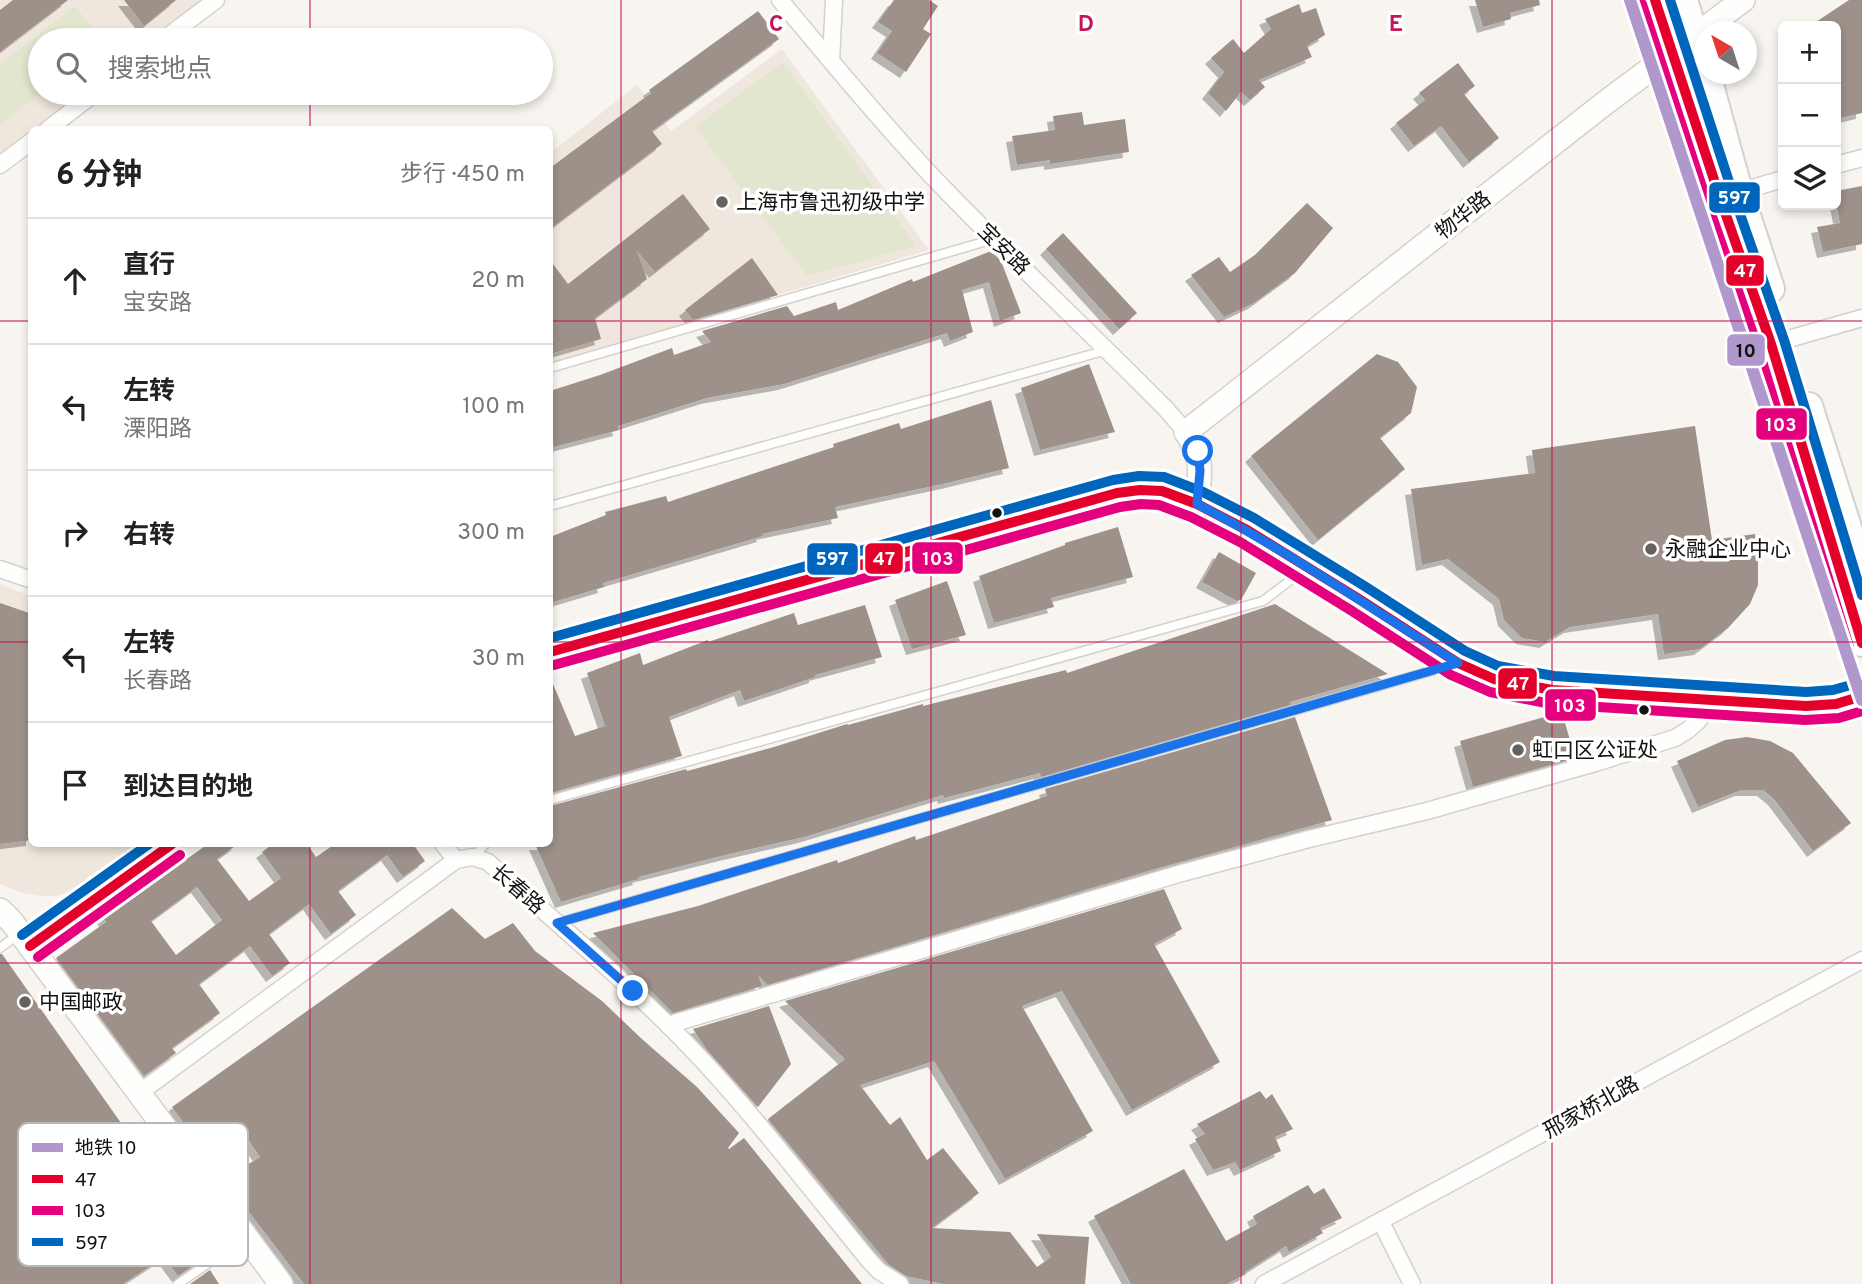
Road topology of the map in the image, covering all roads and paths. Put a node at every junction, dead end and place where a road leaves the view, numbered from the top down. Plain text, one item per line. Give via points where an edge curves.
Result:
1 (216, 0) edge
2 (780, 0) edge
3 (835, 0) edge
4 (1655, 0) edge
5 (1684, 0) edge
6 (1743, 0) edge
7 (1715, 21) edge
8 (179, 28) edge
9 (1694, 29) edge
10 (1694, 36) edge
11 (1672, 52) junction
12 (831, 61) junction
13 (1708, 84) edge
14 (79, 105) edge
15 (52, 126) edge
16 (28, 144) edge
17 (1862, 158) edge
18 (1841, 164) edge
19 (0, 165) edge
20 (1778, 181) edge
21 (1730, 195) junction
22 (994, 239) junction
23 (1862, 318) edge
24 (1779, 341) junction
25 (1107, 351) junction
26 (553, 367) edge
27 (1186, 432) junction
28 (1197, 504) junction
29 (553, 505) edge
30 (1307, 567) junction
31 (0, 569) edge
32 (1862, 570) edge
33 (28, 579) edge
34 (1862, 643) edge
35 (553, 651) edge
36 (1458, 663) junction
37 (1862, 696) edge
38 (1709, 700) junction
39 (553, 799) edge
40 (167, 847) edge
41 (445, 847) edge
42 (482, 847) edge
43 (473, 856) junction
44 (456, 860) junction
45 (0, 910) edge
46 (557, 923) junction
47 (25, 939) junction
48 (0, 948) edge
49 (1862, 960) edge
50 (668, 1025) junction
51 (139, 1093) junction
52 (161, 1123) edge
53 (1381, 1222) junction
54 (248, 1240) edge
55 (204, 1266) edge
56 (178, 1284) edge
57 (281, 1284) edge
58 (900, 1284) edge
59 (1264, 1284) edge
60 (1412, 1284) edge

1 - 8 street
2 - 12 street, 宝安路
3 - 12 street
4 - 11 main road
5 - 9 main road
6 - 7 street, 物华路
10 - 11 street, 物华路
11 - 21 main road
11 - 27 street, 物华路
12 - 22 street, 宝安路
13 - 21 main road
14 - 15 street
16 - 19 street
17 - 18 street
20 - 21 street
21 - 24 main road
22 - 25 street, 宝安路
22 - 26 lane
23 - 24 street
24 - 32 main road
24 - 34 main road
25 - 27 street, 宝安路
25 - 29 lane
27 - 28 street, 宝安路 via 1199,459
28 - 30 street
28 - 35 street via 1162,491 1117,493
30 - 36 street
30 - 39 lane via 1263,601
31 - 33 street
36 - 38 street via 1520,685
36 - 46 lane
37 - 38 street via 1806,706
38 - 50 street via 1688,730 1608,760 1182,873
40 - 47 street
41 - 44 street
42 - 43 lane
43 - 44 street, 长春路
43 - 46 street, 长春路 via 488,862
44 - 51 street, 长春路
45 - 47 street
46 - 50 street, 长春路
47 - 48 lane
47 - 51 street
49 - 53 street, 邢家桥北路
50 - 58 street, 长春路 via 732,1094 867,1258
51 - 52 street
53 - 59 street, 邢家桥北路
53 - 60 street
54 - 57 street
55 - 56 lane

